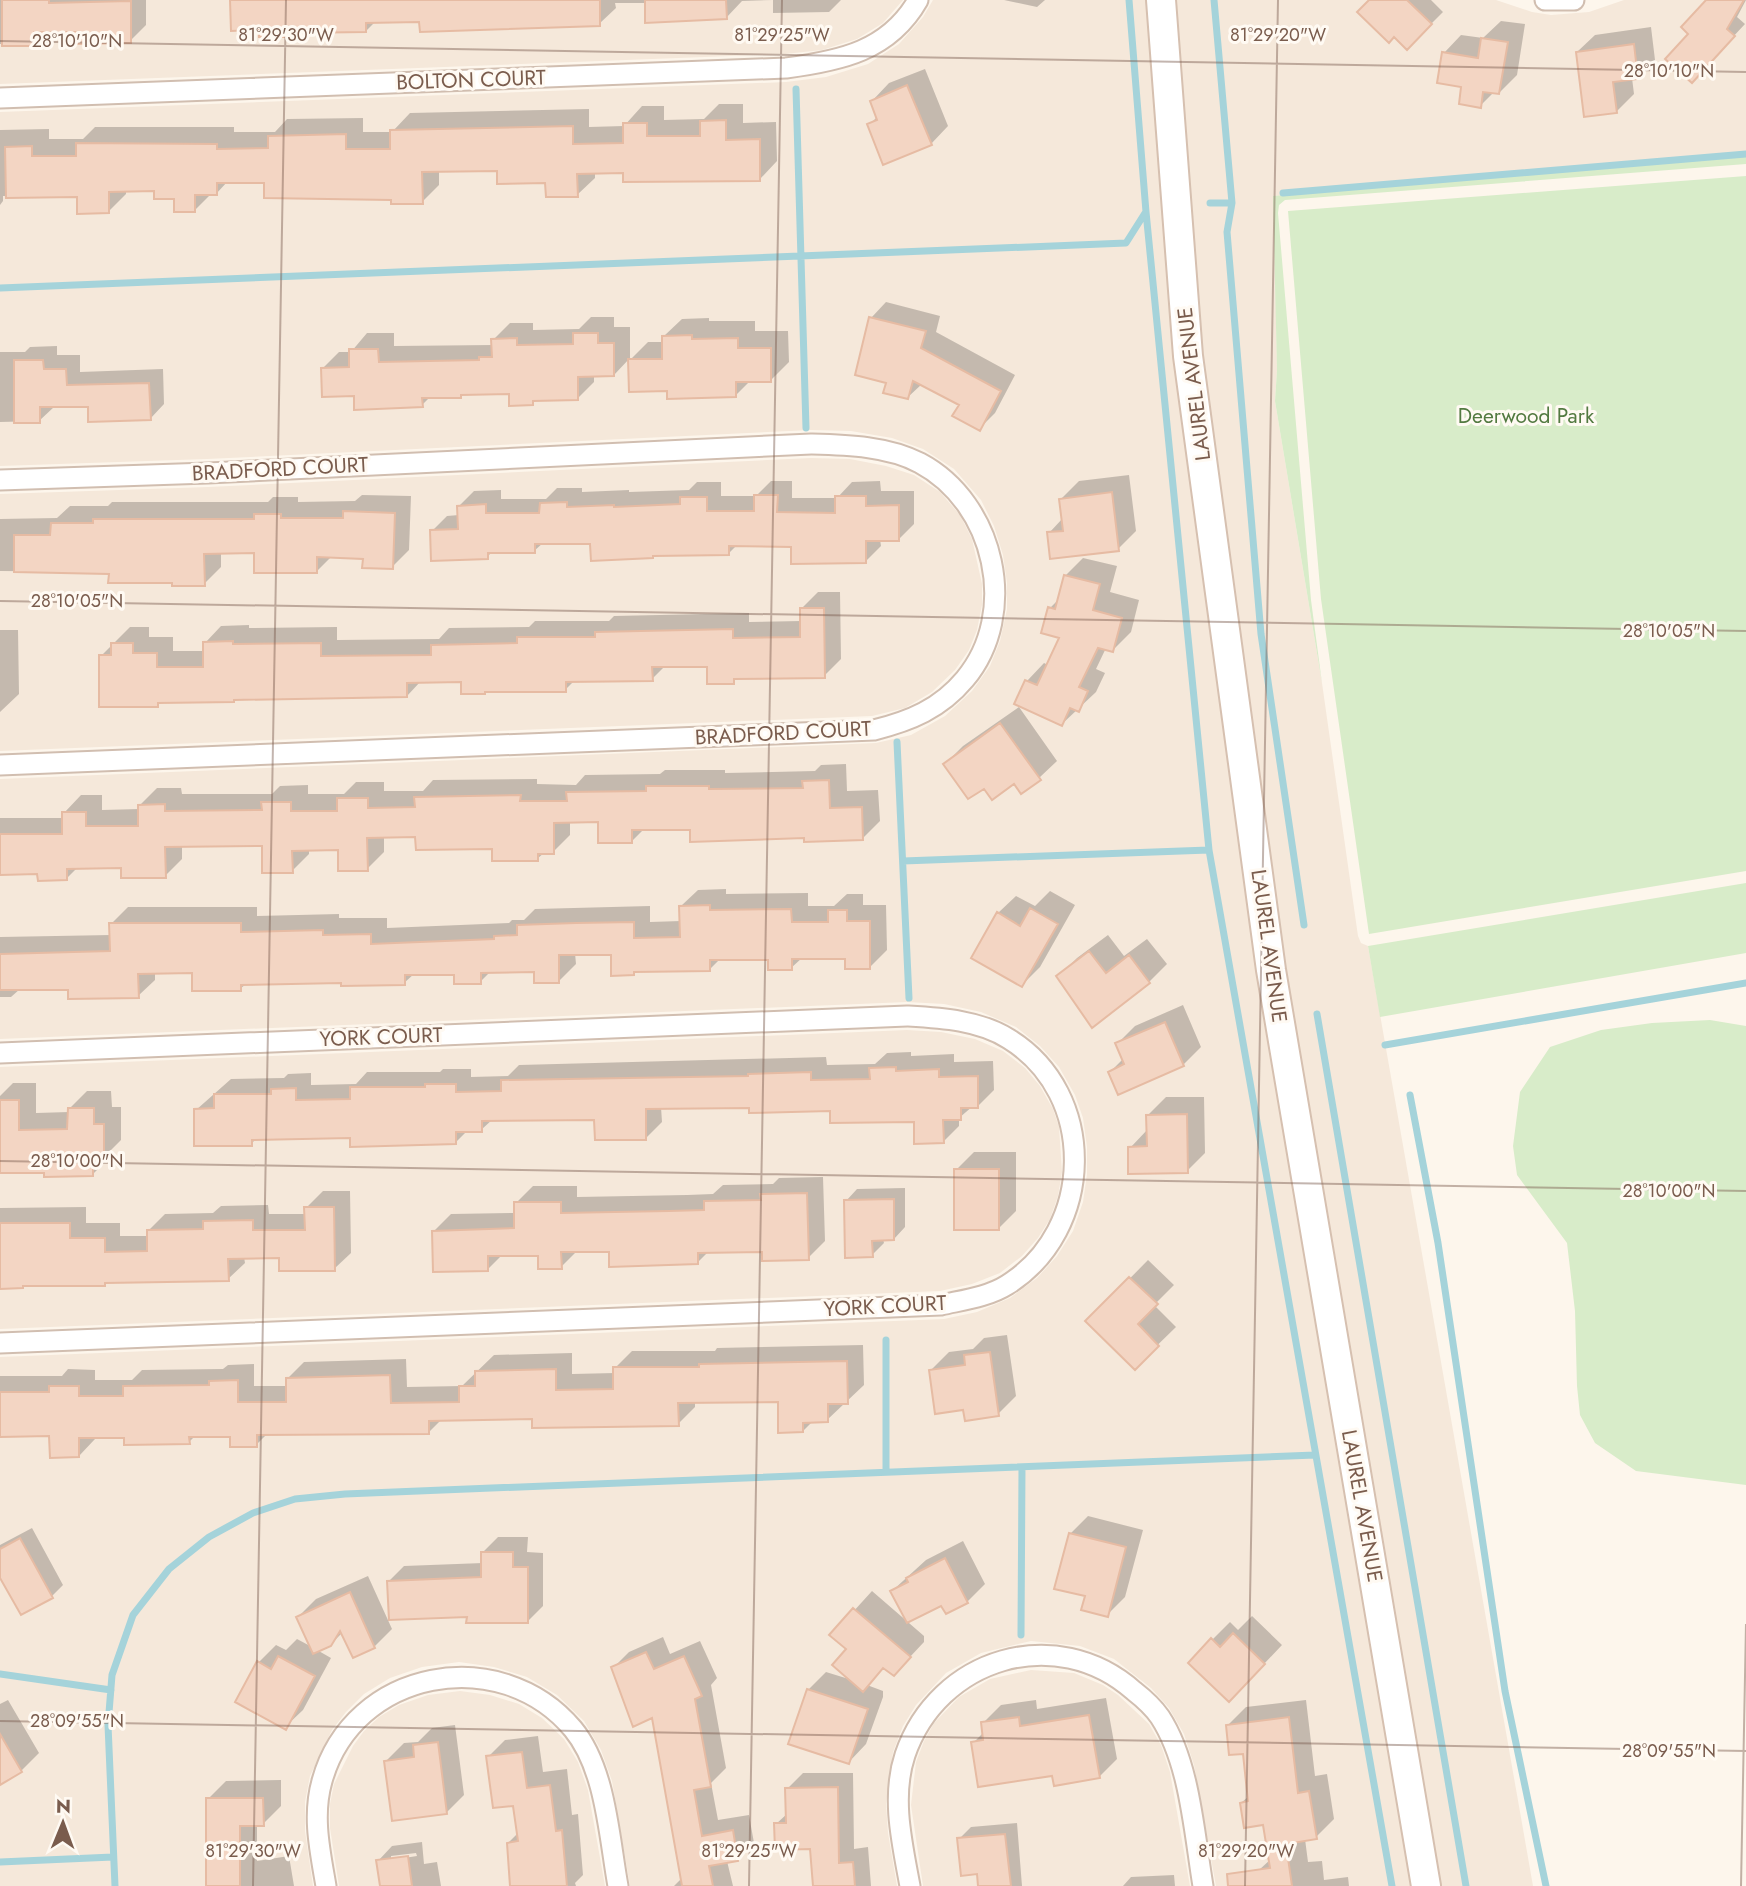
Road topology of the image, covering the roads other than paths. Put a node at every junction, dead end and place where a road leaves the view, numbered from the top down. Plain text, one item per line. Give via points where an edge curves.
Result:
1 (918, 0) edge
2 (1161, 0) edge
3 (1545, 0) edge
4 (1574, 0) edge
5 (0, 98) edge
6 (0, 480) edge
7 (0, 765) edge
8 (0, 1053) edge
9 (0, 1343) edge
10 (326, 1886) edge
11 (618, 1886) edge
12 (910, 1886) edge
13 (1203, 1886) edge
14 (1426, 1886) edge

1 - 5 street, BOLTON COURT via 890,34 862,52 786,68
2 - 14 main road, LAUREL AVENUE via 1188,356 1271,970
3 - 4 street
6 - 7 street, BRADFORD COURT via 851,445 919,462 947,481 970,507 984,533 994,583 989,635 964,680 939,704 909,721 874,730
8 - 9 street, YORK COURT via 943,1018 1009,1038 1033,1057 1064,1102 1074,1147 1070,1199 1047,1248 1006,1285 941,1305
10 - 11 street via 317,1802 322,1779 342,1737 373,1705 394,1692 460,1676 523,1690 549,1706 573,1730 590,1756 600,1787
12 - 13 street via 898,1805 904,1757 913,1734 952,1685 986,1666 1030,1656 1076,1660 1109,1672 1158,1715 1182,1767

